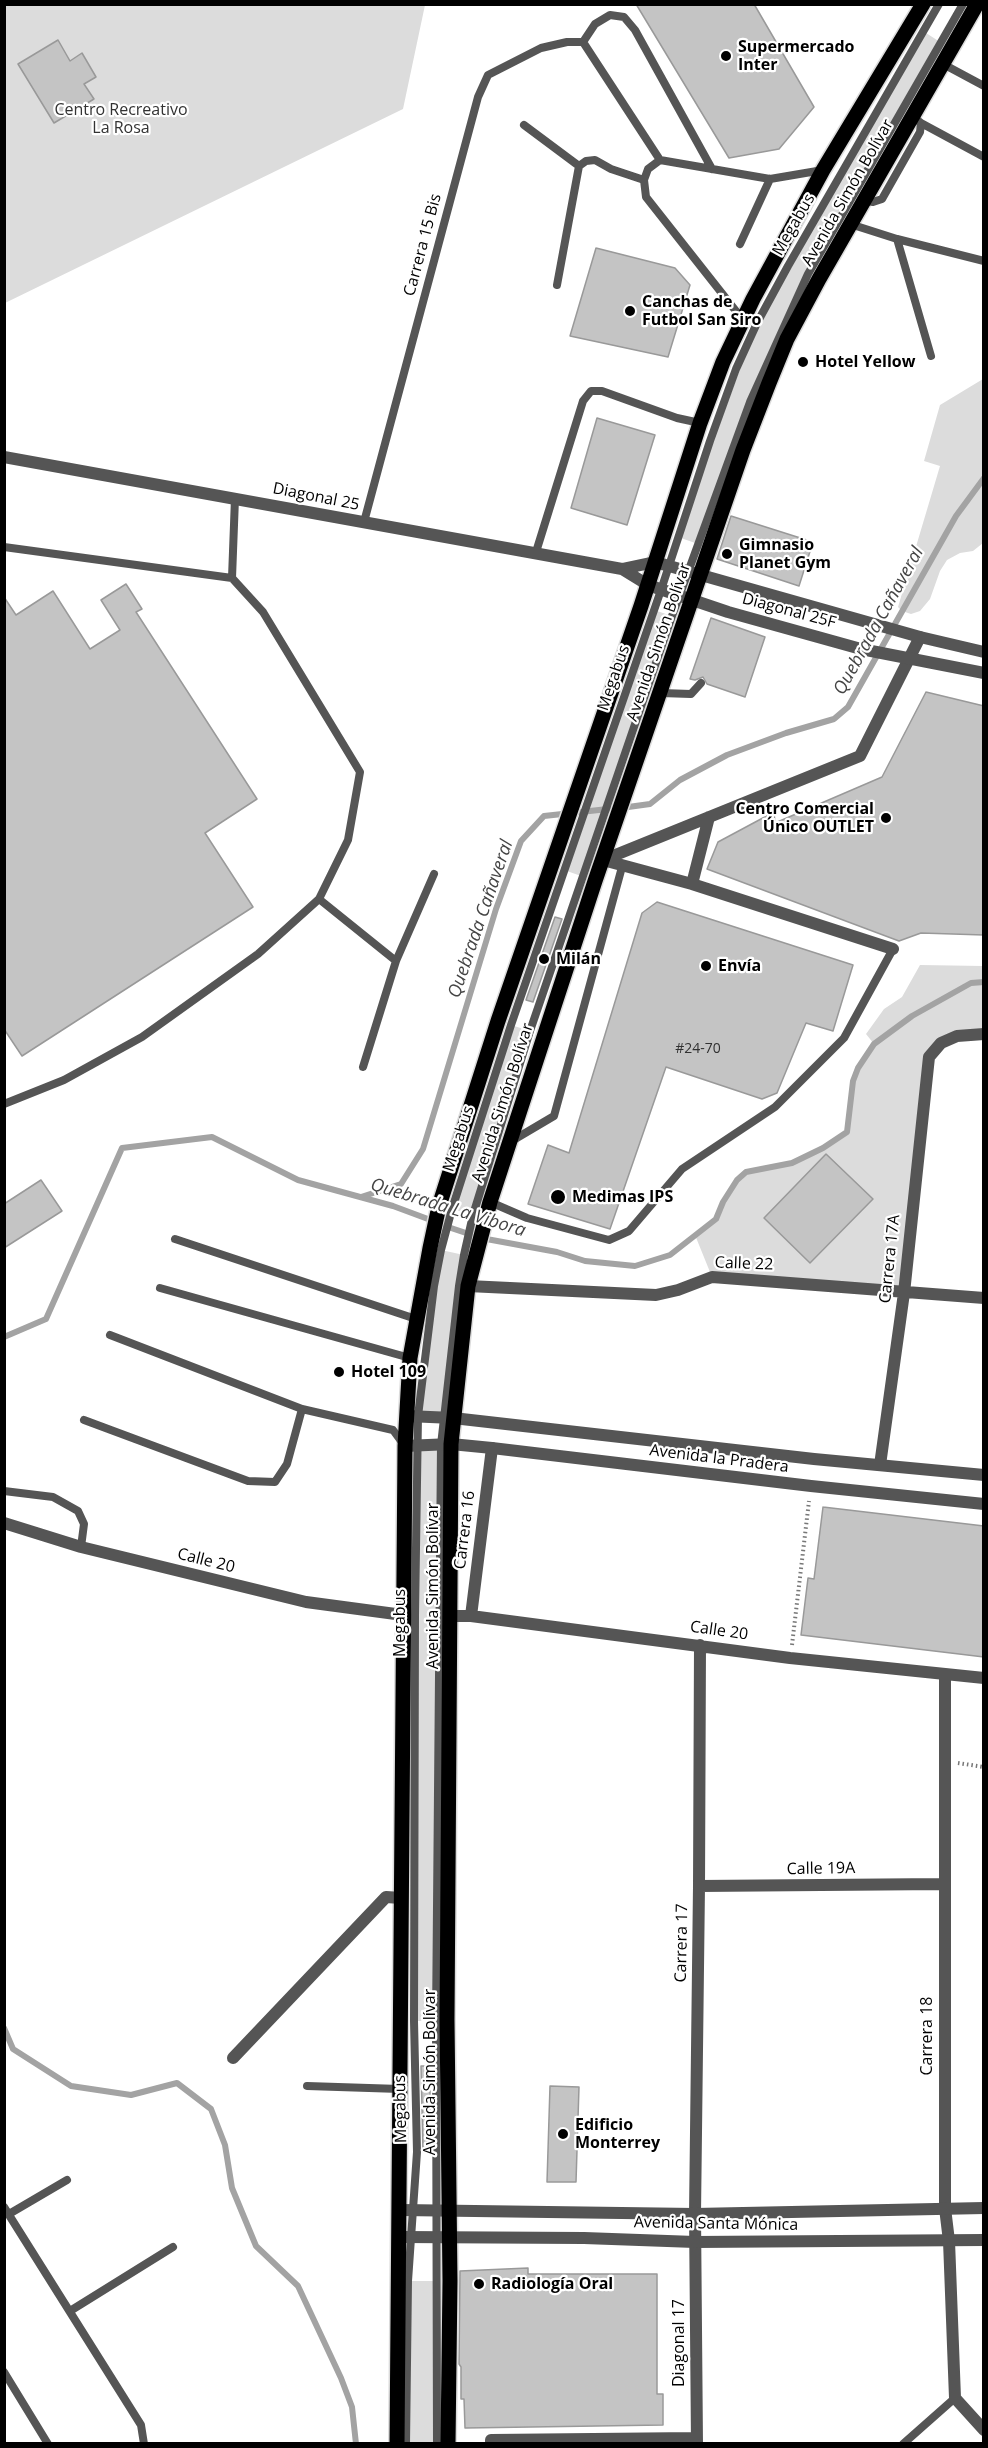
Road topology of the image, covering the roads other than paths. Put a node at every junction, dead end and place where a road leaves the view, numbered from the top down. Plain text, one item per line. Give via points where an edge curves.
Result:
1 (923, 4) edge
2 (939, 4) edge
3 (963, 4) edge
4 (977, 4) edge
5 (583, 42) junction
6 (943, 64) junction
7 (984, 86) edge
8 (917, 120) junction
9 (524, 125) dead end
10 (984, 157) edge
11 (660, 160) junction
12 (579, 166) junction
13 (712, 169) junction
14 (823, 170) junction
15 (770, 179) junction
16 (644, 180) junction
17 (850, 224) junction
18 (897, 240) junction
19 (740, 244) dead end
20 (984, 261) edge
21 (557, 285) dead end
22 (743, 320) junction
23 (931, 356) dead end
24 (700, 423) junction
25 (4, 457) edge
26 (235, 498) junction
27 (364, 522) junction
28 (4, 547) edge
29 (536, 552) junction
30 (662, 564) junction
31 (622, 569) junction
32 (694, 574) junction
33 (232, 578) junction
34 (654, 587) junction
35 (686, 598) junction
36 (920, 637) junction
37 (984, 652) edge
38 (909, 660) junction
39 (984, 673) edge
40 (701, 683) dead end
41 (661, 693) junction
42 (623, 782) junction
43 (709, 817) junction
44 (605, 835) junction
45 (603, 860) junction
46 (622, 867) junction
47 (434, 874) dead end
48 (692, 884) junction
49 (319, 899) junction
50 (893, 949) joint
51 (396, 961) junction
52 (984, 1034) edge
53 (363, 1066) dead end
54 (4, 1104) edge
55 (509, 1142) junction
56 (489, 1202) junction
57 (479, 1217) junction
58 (175, 1239) dead end
59 (436, 1249) junction
60 (470, 1256) junction
61 (468, 1286) junction
62 (160, 1288) dead end
63 (904, 1293) junction
64 (984, 1298) edge
65 (416, 1319) junction
66 (110, 1335) dead end
67 (410, 1358) junction
68 (302, 1409) junction
69 (413, 1416) junction
70 (448, 1418) junction
71 (84, 1420) dead end
72 (393, 1430) junction
73 (446, 1444) junction
74 (411, 1446) junction
75 (492, 1448) junction
76 (880, 1465) junction
77 (984, 1475) edge
78 (4, 1491) edge
79 (984, 1504) edge
80 (4, 1523) edge
81 (81, 1547) junction
82 (403, 1615) junction
83 (451, 1616) junction
84 (471, 1616) junction
85 (700, 1645) junction
86 (945, 1674) junction
87 (984, 1678) edge
88 (944, 1884) junction
89 (699, 1886) junction
90 (401, 1898) junction
91 (233, 2058) dead end
92 (307, 2086) dead end
93 (400, 2089) junction
94 (67, 2180) dead end
95 (945, 2208) junction
96 (984, 2208) edge
97 (406, 2210) junction
98 (7, 2211) edge
99 (443, 2211) junction
100 (695, 2214) junction
101 (443, 2236) junction
102 (405, 2237) junction
103 (984, 2240) edge
104 (949, 2241) junction
105 (695, 2242) junction
106 (173, 2247) dead end
107 (70, 2311) junction
108 (4, 2372) edge
109 (8, 2382) edge
110 (955, 2397) junction
111 (984, 2430) edge
112 (697, 2441) edge
113 (491, 2442) edge
114 (48, 2444) edge
115 (144, 2444) edge
116 (397, 2444) edge
117 (406, 2444) edge
118 (437, 2444) edge
119 (448, 2444) edge
120 (903, 2444) edge

1 - 14 main road, Avenida Simón Bolívar
2 - 30 lane, Megabus via 757,323
3 - 32 lane via 803,284 750,402
4 - 6 main road, Avenida Simón Bolívar
5 - 11 lane
5 - 13 lane via 595,24 610,15 624,16
5 - 27 lane, Carrera 15 Bis via 541,48 488,75 478,97
6 - 7 lane
6 - 8 main road, Avenida Simón Bolívar
8 - 10 lane
8 - 17 main road, Avenida Simón Bolívar
9 - 12 lane
11 - 13 lane
11 - 16 lane via 648,169
12 - 16 lane via 595,160
12 - 21 lane
13 - 15 lane
14 - 15 lane
14 - 22 main road, Avenida Simón Bolívar
15 - 19 lane
16 - 22 lane via 646,197
17 - 18 lane
17 - 32 main road, Avenida Simón Bolívar via 787,339
18 - 20 lane
18 - 23 lane
22 - 24 main road, Avenida Simón Bolívar
24 - 29 lane via 602,391 591,391 583,401
24 - 30 main road, Avenida Simón Bolívar
25 - 26 street, Diagonal 25
26 - 27 street, Diagonal 25
26 - 33 lane
27 - 29 street, Diagonal 25
28 - 33 lane
29 - 31 street, Diagonal 25
30 - 31 street, Diagonal 25
30 - 32 street, Diagonal 25
30 - 34 main road, Avenida Simón Bolívar
31 - 34 street, Diagonal 25
32 - 35 main road, Avenida Simón Bolívar
32 - 36 street, Diagonal 25F
33 - 49 lane via 263,612 360,772 348,840
34 - 35 street, Diagonal 25
34 - 59 main road, Avenida Simón Bolívar via 495,1032
35 - 38 street, Diagonal 25F via 726,617
35 - 41 main road, Avenida Simón Bolívar
35 - 42 lane
36 - 37 street, Diagonal 25F
36 - 38 street
38 - 39 street, Diagonal 25F
38 - 43 street via 860,756
40 - 41 lane via 691,694
41 - 42 main road, Avenida Simón Bolívar
42 - 44 main road, Avenida Simón Bolívar
43 - 45 street
43 - 48 street
44 - 45 main road, Avenida Simón Bolívar
44 - 57 lane via 530,1031
45 - 46 street
45 - 55 main road, Avenida Simón Bolívar
46 - 48 street
46 - 55 lane via 554,1116
47 - 51 lane
48 - 50 street
49 - 51 lane
49 - 54 lane via 258,954 142,1037 64,1080
50 - 56 lane via 844,1038 775,1107 682,1169 629,1231 609,1240 527,1218
51 - 53 lane
52 - 63 street, Carrera 17A via 957,1036 941,1043 929,1057
55 - 56 main road, Avenida Simón Bolívar
56 - 57 main road, Avenida Simón Bolívar
57 - 60 main road, Avenida Simón Bolívar
58 - 65 lane
59 - 65 main road, Avenida Simón Bolívar
59 - 69 lane via 434,1286
60 - 61 main road, Avenida Simón Bolívar
60 - 70 lane via 459,1286
61 - 63 street, Calle 22 via 656,1295 712,1277
61 - 70 main road, Avenida Simón Bolívar
62 - 67 lane
63 - 64 street, Calle 22
63 - 76 street, Carrera 17A
65 - 67 main road, Avenida Simón Bolívar
66 - 68 lane
67 - 69 main road, Avenida Simón Bolívar
68 - 71 lane via 287,1464 275,1482 248,1481
68 - 72 lane
69 - 70 street, Avenida la Pradera
69 - 72 lane
69 - 74 main road, Avenida Simón Bolívar
70 - 73 main road, Avenida Simón Bolívar
70 - 76 street, Avenida la Pradera
72 - 74 lane
73 - 74 street, Avenida la Pradera
73 - 75 street, Avenida la Pradera
73 - 83 main road, Avenida Simón Bolívar
73 - 99 lane
74 - 82 main road, Avenida Simón Bolívar
74 - 97 lane, Megabus via 417,2152
75 - 79 street, Avenida la Pradera
75 - 84 street, Carrera 16
76 - 77 street, Avenida la Pradera
78 - 81 lane via 53,1497 78,1510 84,1524
80 - 81 street, Calle 20
81 - 82 street, Calle 20 via 306,1602
82 - 90 main road, Avenida Simón Bolívar
83 - 84 street, Calle 20
83 - 99 main road, Avenida Simón Bolívar
84 - 85 street, Calle 20
85 - 86 street, Calle 20
85 - 89 street, Carrera 17
86 - 87 street, Calle 20
86 - 88 street, Carrera 18
88 - 89 street, Calle 19A
88 - 95 street, Carrera 18
89 - 100 street, Carrera 17
90 - 91 street via 386,1897
90 - 93 main road, Avenida Simón Bolívar
92 - 93 lane
93 - 97 main road, Avenida Simón Bolívar
94 - 98 lane
95 - 96 street, Avenida Santa Mónica
95 - 100 street, Avenida Santa Mónica
95 - 104 street, Carrera 18
97 - 99 street, Avenida Santa Mónica
97 - 102 main road, Avenida Simón Bolívar
98 - 107 lane
99 - 100 street, Avenida Santa Mónica
99 - 101 main road, Avenida Simón Bolívar
100 - 105 street, Carrera 17
101 - 102 street, Avenida Santa Mónica
101 - 105 street, Avenida Santa Mónica
101 - 118 lane
101 - 119 main road, Avenida Simón Bolívar
102 - 116 main road, Avenida Simón Bolívar
102 - 117 lane
103 - 104 street, Avenida Santa Mónica
104 - 105 street, Avenida Santa Mónica
104 - 110 street, Carrera 18
105 - 112 street, Diagonal 17
106 - 107 lane
107 - 115 lane via 141,2425
108 - 109 lane
109 - 114 lane
110 - 111 street
110 - 120 lane
112 - 113 street

